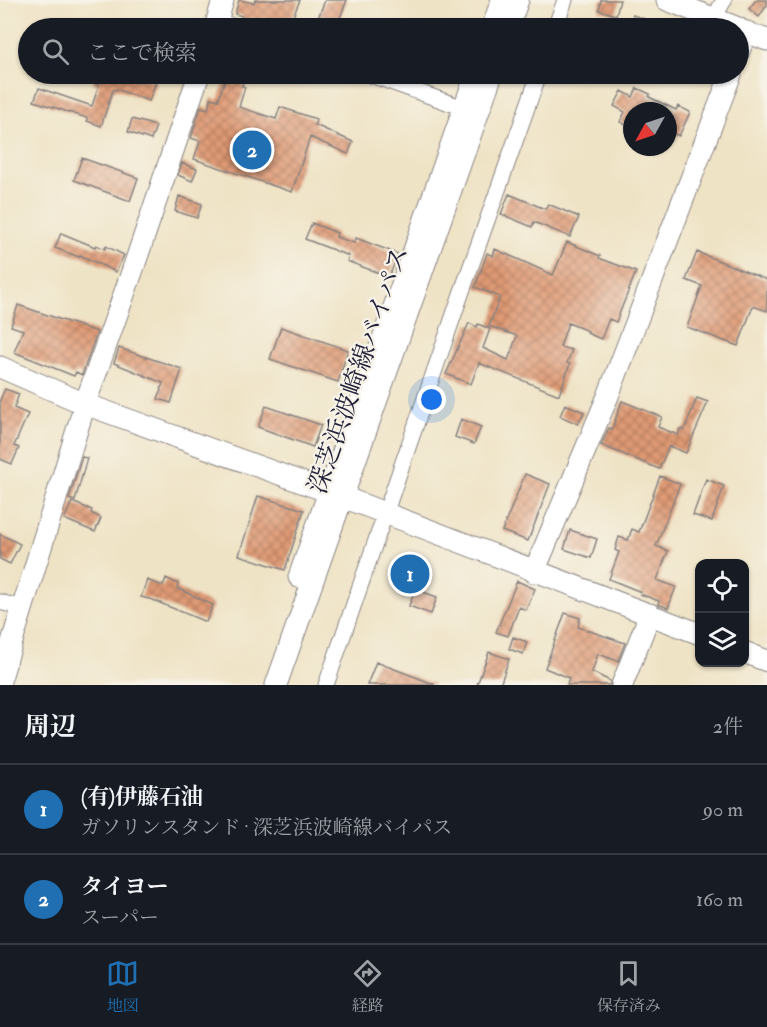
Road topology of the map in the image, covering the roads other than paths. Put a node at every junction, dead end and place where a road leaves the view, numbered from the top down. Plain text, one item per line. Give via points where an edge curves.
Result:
1 (223, 0) edge
2 (502, 0) edge
3 (519, 0) edge
4 (566, 0) edge
5 (667, 0) edge
6 (719, 9) edge
7 (218, 18) edge
8 (496, 18) edge
9 (512, 18) edge
10 (559, 18) edge
11 (749, 33) edge
12 (767, 40) edge
13 (196, 84) edge
14 (397, 84) edge
15 (475, 84) edge
16 (486, 84) edge
17 (535, 84) edge
18 (727, 84) edge
19 (471, 110) junction
20 (0, 367) edge
21 (85, 404) junction
22 (335, 495) junction
23 (386, 515) junction
24 (534, 572) junction
25 (0, 602) edge
26 (22, 608) junction
27 (650, 614) junction
28 (695, 632) edge
29 (749, 654) edge
30 (767, 661) edge
31 (0, 681) edge
32 (261, 685) edge
33 (276, 685) edge
34 (326, 685) edge
35 (622, 685) edge

1 - 7 street
2 - 8 street
3 - 9 street
4 - 10 street
5 - 6 street
11 - 12 street
13 - 21 street
14 - 19 street
15 - 19 street, 深芝浜波崎線バイパス
16 - 19 street, 深芝浜波崎線バイパス
17 - 23 street
18 - 24 street via 608,396
19 - 22 street, 深芝浜波崎線バイパス
20 - 21 street
21 - 22 street
21 - 26 street
22 - 23 street
22 - 32 street, 深芝浜波崎線バイパス
22 - 33 street, 深芝浜波崎線バイパス
23 - 24 street
23 - 34 street
24 - 27 street
25 - 26 street
26 - 31 street
27 - 28 street
27 - 35 street
29 - 30 street

